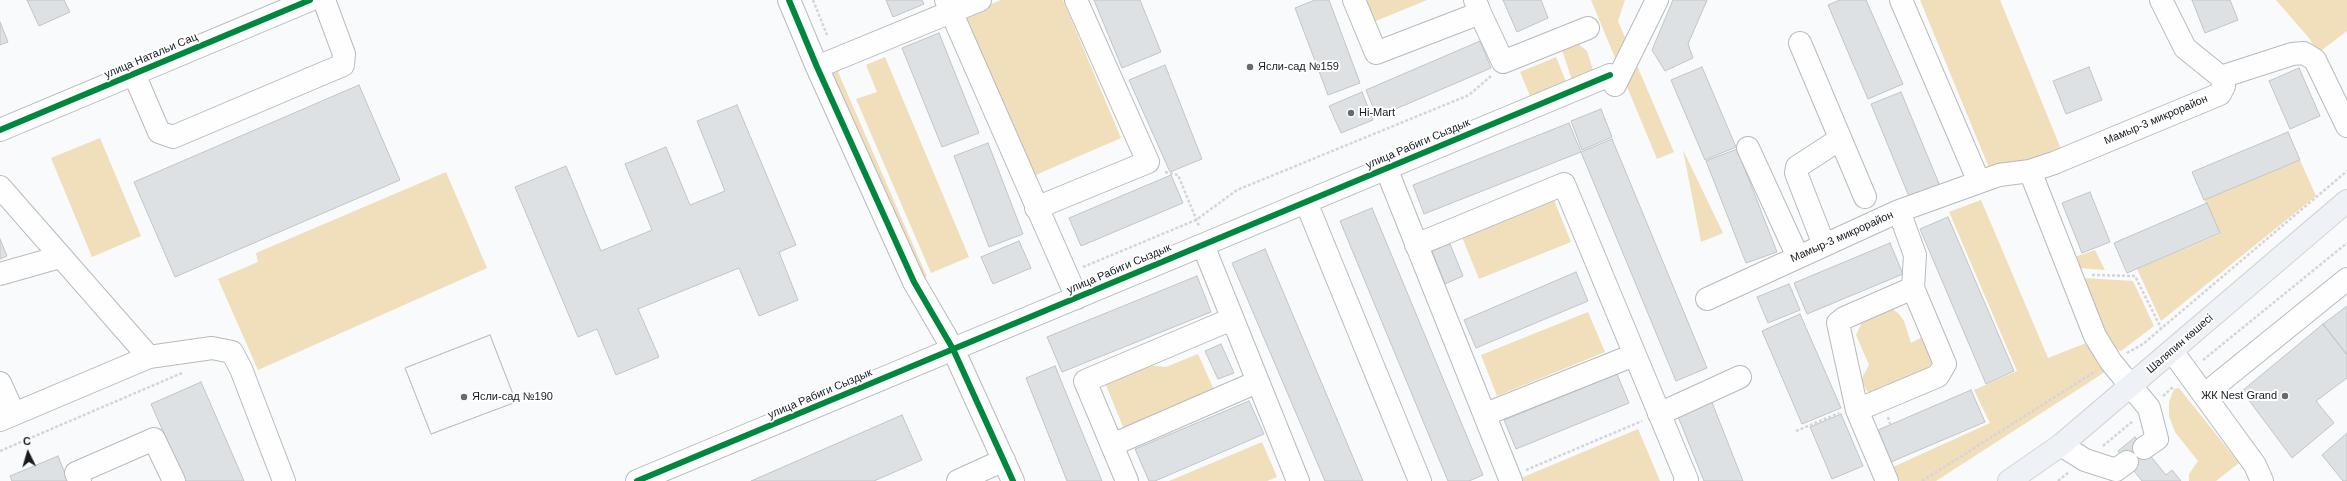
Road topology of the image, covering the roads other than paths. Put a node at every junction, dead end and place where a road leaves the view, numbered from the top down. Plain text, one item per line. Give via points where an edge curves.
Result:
1 (310, 0) edge
2 (324, 0) edge
3 (789, 0) edge
4 (980, 0) edge
5 (1076, 0) edge
6 (1354, 0) edge
7 (1657, 0) edge
8 (1901, 0) edge
9 (2161, 0) edge
10 (948, 6) edge
11 (1478, 6) edge
12 (1588, 28) dead end
13 (1800, 43) dead end
14 (817, 67) junction
15 (134, 74) junction
16 (2221, 77) junction
17 (2346, 123) edge
18 (0, 130) edge
19 (1840, 140) junction
20 (1748, 148) dead end
21 (1386, 168) junction
22 (2030, 171) junction
23 (1979, 182) junction
24 (0, 187) edge
25 (1865, 197) dead end
26 (2347, 201) edge
27 (1306, 202) junction
28 (1036, 208) junction
29 (1899, 211) junction
30 (1205, 244) junction
31 (1824, 245) junction
32 (1416, 246) junction
33 (60, 257) junction
34 (1798, 257) junction
35 (0, 274) edge
36 (2347, 279) edge
37 (1913, 288) junction
38 (1077, 298) junction
39 (1707, 299) dead end
40 (1232, 319) junction
41 (953, 349) junction
42 (2172, 351) junction
43 (1634, 354) junction
44 (149, 357) junction
45 (1740, 377) dead end
46 (0, 382) edge
47 (1257, 382) junction
48 (2131, 386) junction
49 (2205, 394) junction
50 (1857, 408) junction
51 (1486, 414) junction
52 (1659, 414) junction
53 (7, 417) edge
54 (1112, 445) junction
55 (2061, 445) junction
56 (2144, 448) dead end
57 (1004, 460) junction
58 (2127, 462) dead end
59 (1507, 480) edge
60 (80, 481) edge
61 (174, 481) edge
62 (284, 481) edge
63 (637, 481) edge
64 (958, 481) edge
65 (1013, 481) edge
66 (1126, 481) edge
67 (1298, 481) edge
68 (1420, 481) edge
69 (1685, 481) edge
70 (1887, 481) edge
71 (2009, 481) edge
72 (2262, 481) edge

1 - 15 street, улица Натальи Сац
2 - 15 street via 344,54 343,65 173,137 160,132
3 - 14 street
4 - 10 street
5 - 28 street via 1148,162
6 - 11 street via 1376,53
7 - 21 street, улица Рабиги Сыздык via 1612,80
8 - 23 street
9 - 16 street via 2185,48
10 - 14 street
10 - 28 street
11 - 12 street via 1503,62
13 - 19 street
14 - 41 street via 914,282
15 - 18 street, улица Натальи Сац
16 - 17 street via 2292,54 2304,53 2314,60
16 - 22 street, Мамыр-3 микрорайон via 2224,86 2220,94
19 - 25 street
19 - 31 street via 1797,167 1796,173
20 - 34 street
21 - 27 street, улица Рабиги Сыздык
21 - 32 street
22 - 23 street, Мамыр-3 микрорайон via 1999,175
22 - 48 street via 2095,336 2111,362
23 - 29 street, Мамыр-3 микрорайон
24 - 33 street
26 - 42 main road, Шаляпин көшесі
27 - 30 street, улица Рабиги Сыздык
27 - 68 street
28 - 38 street
29 - 31 street, Мамыр-3 микрорайон
29 - 37 street via 1915,255
30 - 38 street, улица Рабиги Сыздык
30 - 40 street
31 - 34 street, Мамыр-3 микрорайон
32 - 43 street via 1564,184
32 - 51 street
33 - 35 street
33 - 44 street
34 - 39 street, Мамыр-3 микрорайон
36 - 49 street
37 - 50 street via 1838,323
37 - 50 street via 1945,364 1938,376
38 - 41 street, улица Рабиги Сыздык
40 - 47 street
40 - 54 street via 1085,381
41 - 57 street
41 - 63 street, улица Рабиги Сыздык
42 - 48 main road, Шаляпин көшесі
42 - 49 street
43 - 51 street
43 - 52 street
44 - 53 street
44 - 62 street via 212,348 232,352
45 - 52 street
46 - 53 street
47 - 54 street
47 - 67 street
48 - 55 main road, Шаляпин көшесі
48 - 56 street via 2149,408 2157,439
49 - 72 street via 2255,464
50 - 70 street
51 - 59 street
52 - 69 street
54 - 66 street
55 - 58 street via 2085,460 2116,470
55 - 71 main road, Шаляпин көшесі
57 - 64 street
57 - 65 street
60 - 61 street via 76,473 154,439

